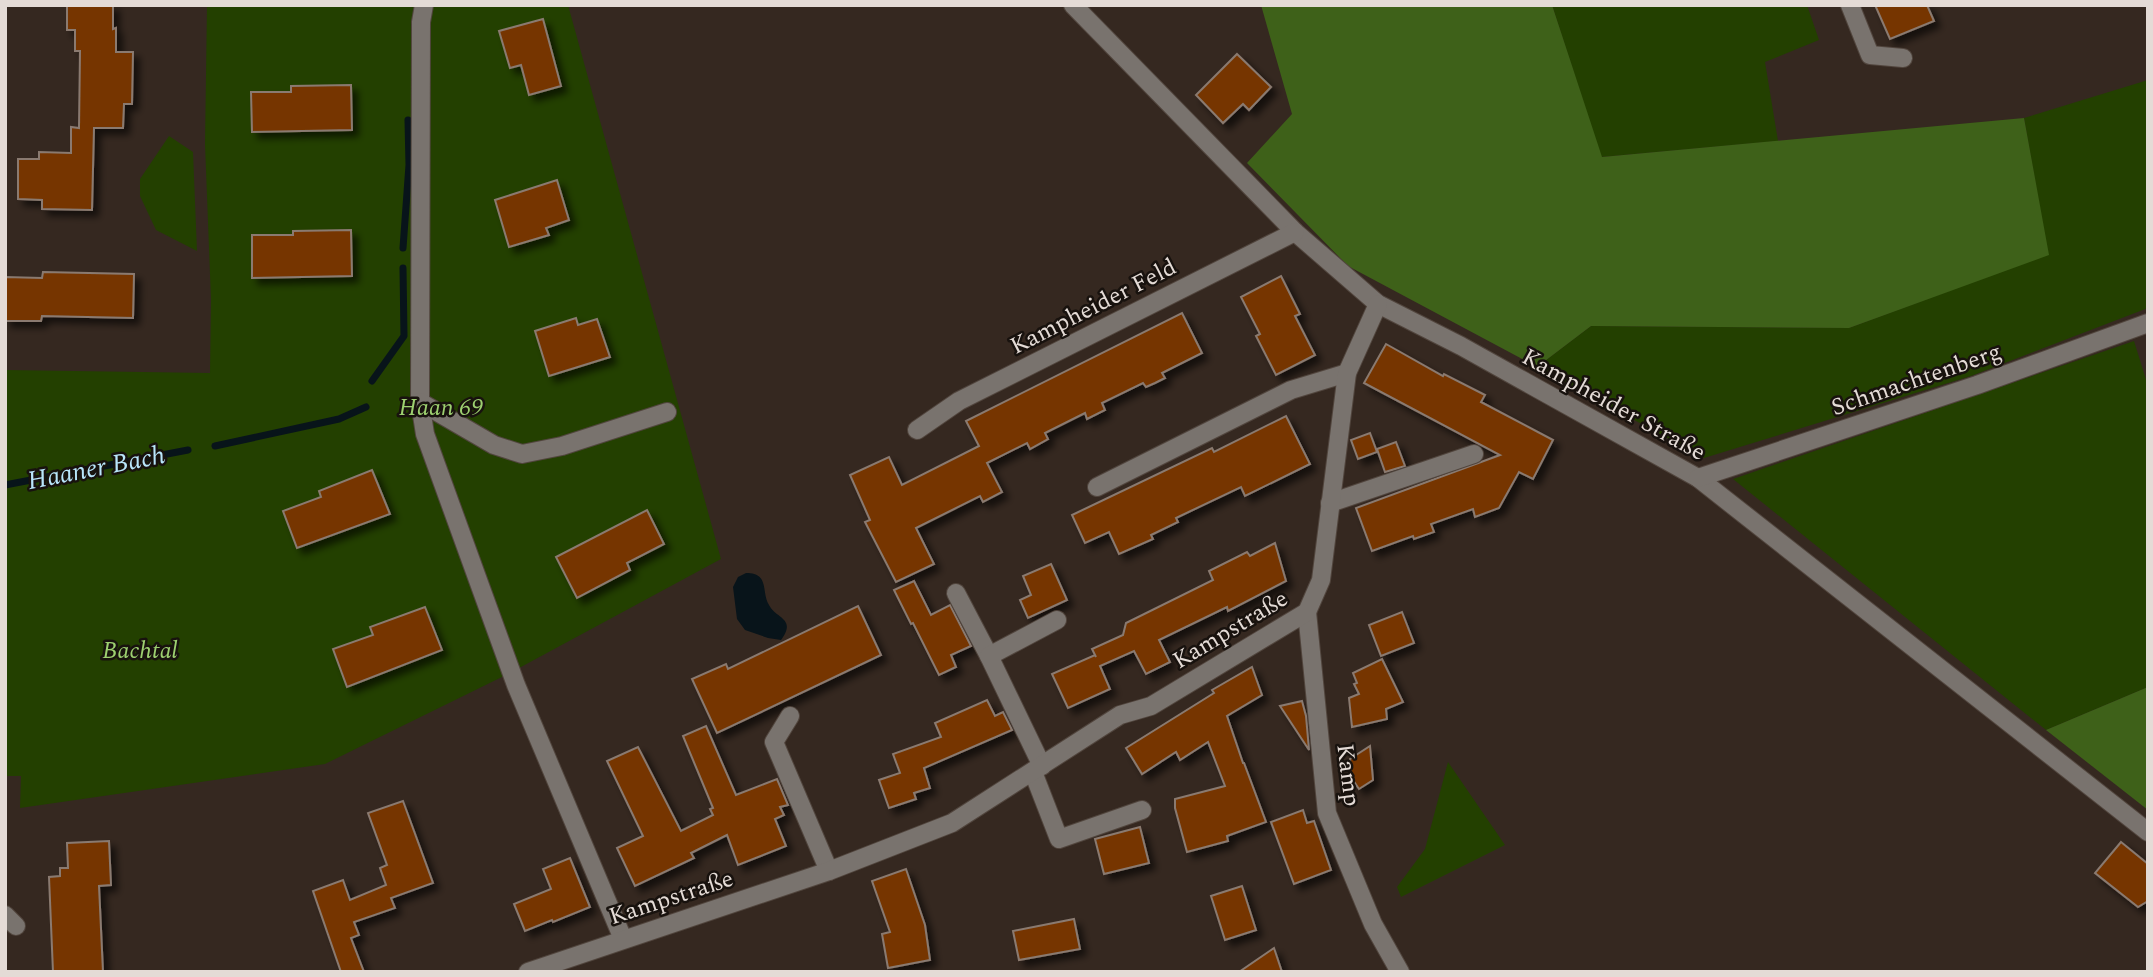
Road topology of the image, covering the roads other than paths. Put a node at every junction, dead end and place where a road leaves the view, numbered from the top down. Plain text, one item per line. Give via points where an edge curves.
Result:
1 (424, 5) edge
2 (1073, 5) edge
3 (1850, 5) edge
4 (1903, 58) dead end
5 (1295, 232) junction
6 (1378, 304) junction
7 (2148, 323) edge
8 (1347, 373) junction
9 (420, 402) junction
10 (667, 412) dead end
11 (916, 430) dead end
12 (1474, 454) dead end
13 (1698, 478) junction
14 (1097, 487) dead end
15 (1330, 503) junction
16 (956, 593) dead end
17 (1307, 612) junction
18 (1057, 620) dead end
19 (989, 656) junction
20 (790, 716) dead end
21 (1038, 769) junction
22 (1142, 810) dead end
23 (2148, 832) edge
24 (829, 871) junction
25 (623, 939) junction
26 (528, 972) edge
27 (1400, 972) edge

1 - 9 street
2 - 5 street, Kampheider Straße
3 - 4 street via 1870,55
5 - 6 street, Kampheider Straße
5 - 11 street, Kampheider Feld via 959,401
6 - 8 street, Kampstraße
6 - 13 street, Kampheider Straße
7 - 13 street, Schmachtenberg
8 - 14 street via 1291,390
8 - 15 street, Kampstraße
9 - 10 street via 494,445 522,454
9 - 25 street via 425,434 488,612
12 - 15 street
13 - 23 street, Kampheider Straße
15 - 17 street, Kampstraße via 1321,580
16 - 19 street
17 - 21 street, Kampstraße via 1151,706 1120,715
17 - 27 street, Kamp via 1327,813 1373,924
18 - 19 street
19 - 21 street
20 - 24 street via 774,742
21 - 22 street via 1059,839
21 - 24 street, Kampstraße via 952,823
24 - 25 street, Kampstraße
25 - 26 street, Kampstraße

